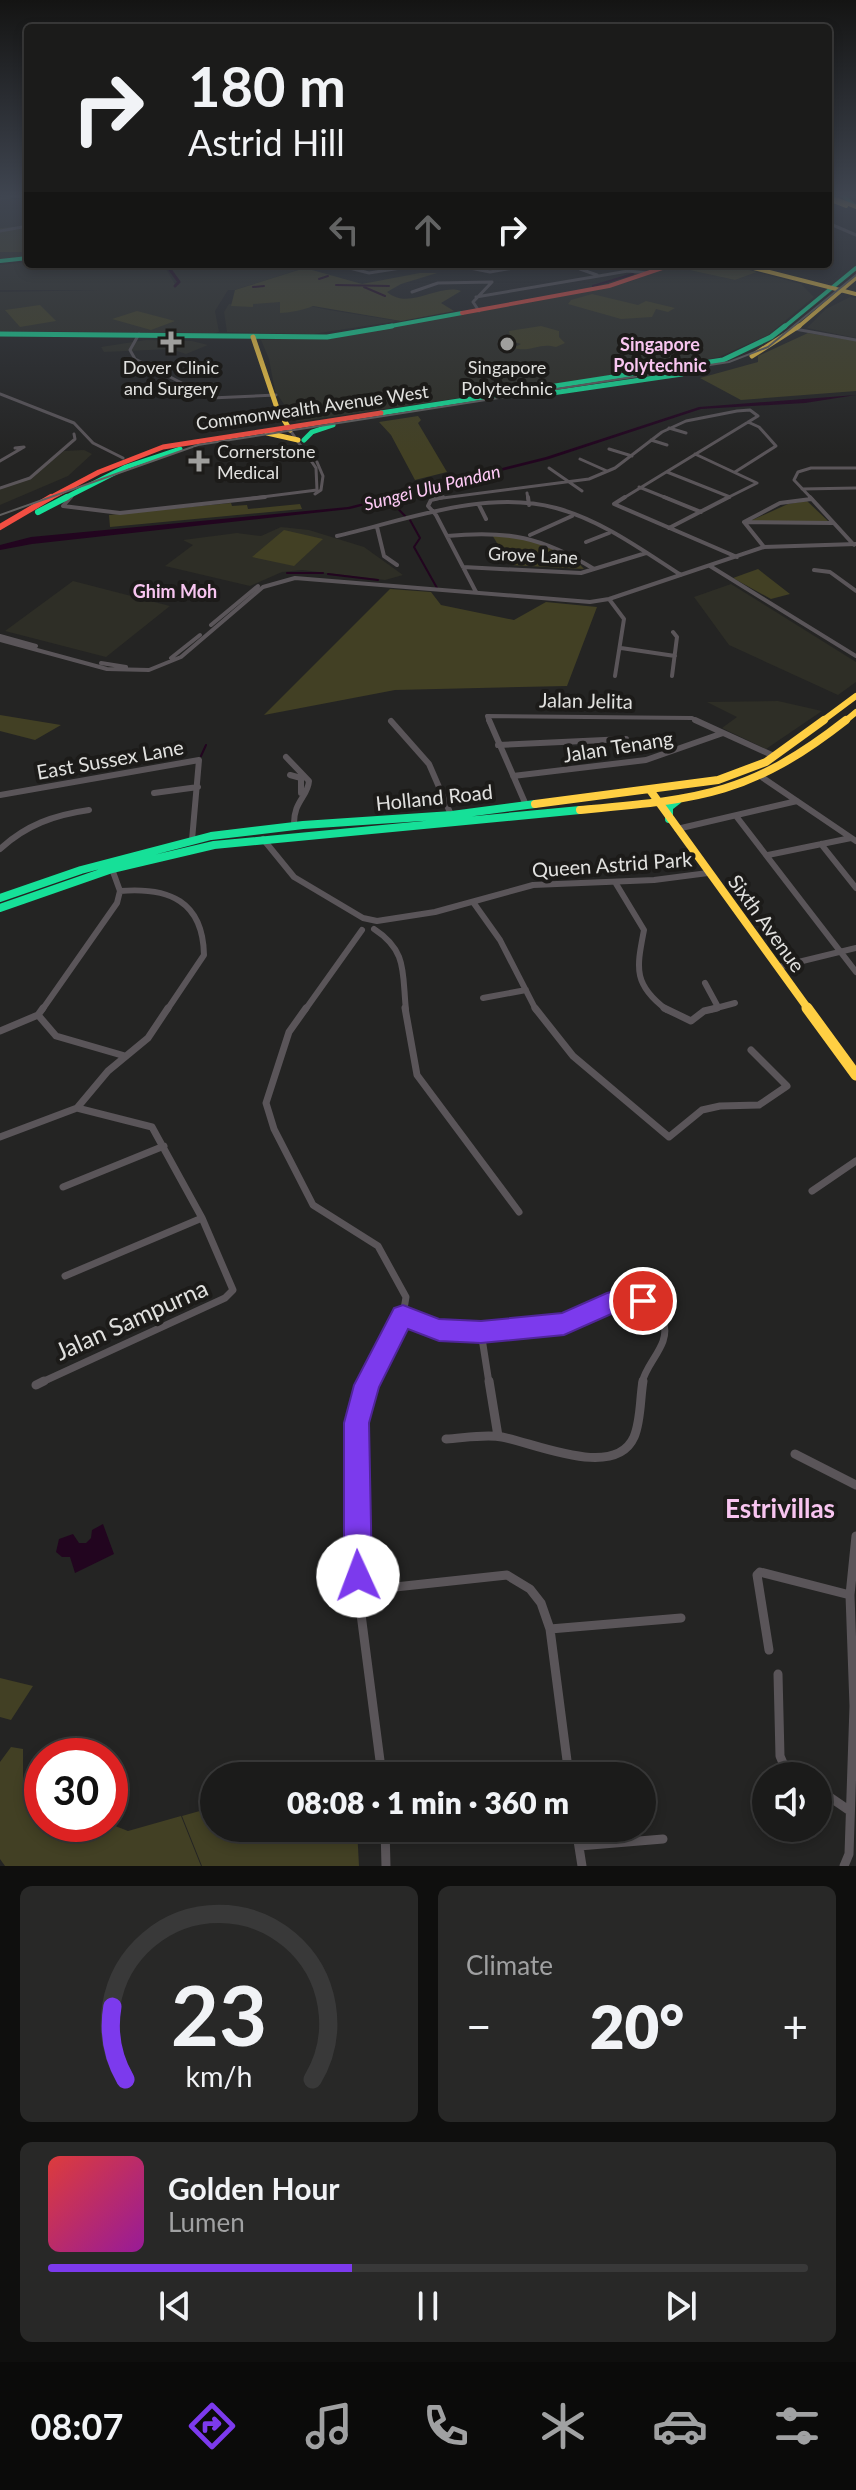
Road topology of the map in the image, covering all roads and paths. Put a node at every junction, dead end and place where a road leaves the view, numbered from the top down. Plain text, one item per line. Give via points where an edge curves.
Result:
1 (570, 281) edge
2 (620, 281) edge
3 (803, 281) edge
4 (804, 281) edge
5 (492, 282) joint
6 (810, 283) junction
7 (846, 286) edge
8 (481, 291) junction
9 (412, 292) dead end
10 (493, 294) junction
11 (476, 297) junction
12 (478, 310) junction
13 (795, 329) junction
14 (0, 333) edge
15 (139, 335) junction
16 (256, 338) junction
17 (856, 340) edge
18 (0, 394) edge
19 (273, 395) junction
20 (464, 402) junction
21 (342, 422) junction
22 (748, 422) junction
23 (291, 427) junction
24 (669, 428) junction
25 (267, 433) junction
26 (686, 433) dead end
27 (74, 434) dead end
28 (301, 440) junction
29 (651, 440) junction
30 (667, 445) dead end
31 (15, 448) dead end
32 (609, 449) dead end
33 (695, 454) junction
34 (632, 456) junction
35 (580, 459) dead end
36 (0, 461) edge
37 (124, 463) junction
38 (549, 468) dead end
39 (856, 468) edge
40 (607, 471) junction
41 (667, 471) junction
42 (735, 472) junction
43 (565, 481) junction
44 (639, 487) junction
45 (0, 488) edge
46 (856, 488) edge
47 (802, 489) junction
48 (75, 491) junction
49 (582, 491) dead end
50 (527, 493) dead end
51 (730, 497) junction
52 (811, 499) junction
53 (479, 505) junction
54 (529, 505) junction
55 (701, 512) junction
56 (435, 514) junction
57 (572, 516) junction
58 (486, 519) dead end
59 (744, 522) junction
60 (833, 523) junction
61 (377, 527) junction
62 (669, 528) junction
63 (2, 529) edge
64 (610, 532) junction
65 (530, 535) junction
66 (337, 536) dead end
67 (447, 536) junction
68 (586, 542) dead end
69 (855, 545) edge
70 (764, 547) junction
71 (646, 553) junction
72 (740, 556) junction
73 (397, 565) dead end
74 (710, 566) junction
75 (463, 567) junction
76 (594, 569) junction
77 (814, 570) dead end
78 (681, 575) junction
79 (856, 591) edge
80 (476, 592) junction
81 (609, 599) junction
82 (673, 632) dead end
83 (0, 638) edge
84 (621, 648) junction
85 (675, 656) junction
86 (856, 656) edge
87 (615, 676) dead end
88 (672, 676) dead end
89 (856, 696) edge
90 (856, 712) edge
91 (391, 721) dead end
92 (723, 732) junction
93 (626, 739) dead end
94 (498, 745) junction
95 (802, 752) junction
96 (774, 756) junction
97 (286, 757) dead end
98 (290, 775) dead end
99 (513, 776) junction
100 (763, 778) junction
101 (198, 787) junction
102 (650, 790) junction
103 (154, 793) dead end
104 (301, 793) junction
105 (0, 795) edge
106 (680, 800) junction
107 (657, 801) junction
108 (797, 801) junction
109 (526, 805) junction
110 (89, 810) dead end
111 (736, 816) junction
112 (453, 818) junction
113 (669, 819) junction
114 (294, 826) junction
115 (677, 829) junction
116 (274, 833) junction
117 (263, 839) junction
118 (854, 839) edge
119 (192, 840) junction
120 (821, 844) junction
121 (0, 849) edge
122 (277, 855) junction
123 (768, 855) junction
124 (112, 869) junction
125 (708, 873) junction
126 (615, 882) junction
127 (856, 888) edge
128 (120, 891) junction
129 (0, 898) edge
130 (473, 902) junction
131 (0, 908) edge
132 (363, 918) junction
133 (375, 925) junction
134 (362, 930) junction
135 (856, 948) edge
136 (841, 953) junction
137 (777, 967) junction
138 (856, 972) edge
139 (705, 983) dead end
140 (526, 990) junction
141 (483, 998) dead end
142 (735, 1003) dead end
143 (718, 1007) junction
144 (38, 1015) junction
145 (0, 1031) edge
146 (751, 1050) dead end
147 (126, 1056) junction
148 (856, 1075) edge
149 (77, 1108) junction
150 (0, 1137) edge
151 (164, 1146) junction
152 (856, 1161) edge
153 (63, 1187) dead end
154 (812, 1191) dead end
155 (519, 1212) dead end
156 (202, 1218) junction
157 (65, 1276) dead end
158 (403, 1315) junction
159 (481, 1332) junction
160 (36, 1385) dead end
161 (498, 1436) junction
162 (446, 1439) dead end
163 (795, 1454) dead end
164 (856, 1485) edge
165 (856, 1536) edge
166 (358, 1591) junction
167 (850, 1595) junction
168 (681, 1618) dead end
169 (550, 1629) junction
170 (769, 1650) dead end
171 (778, 1674) dead end
172 (855, 1706) edge
173 (380, 1762) edge
174 (567, 1762) edge
175 (783, 1762) edge
176 (832, 1799) edge
177 (850, 1811) junction
178 (663, 1839) dead end
179 (385, 1842) edge
180 (578, 1842) edge
181 (579, 1846) junction
182 (852, 1856) edge
183 (386, 1866) edge
184 (582, 1866) edge
185 (844, 1866) edge

1 - 10 street
2 - 12 main road
3 - 6 main road
4 - 6 main road
5 - 8 street
5 - 9 street via 438,283
6 - 7 main road
7 - 13 main road, Commonwealth Avenue West
7 - 20 main road, Commonwealth Avenue West via 762,344 723,360
8 - 10 street
8 - 11 street
10 - 11 street
11 - 12 street via 472,304
12 - 16 main road via 341,335
13 - 17 street
13 - 20 main road, Commonwealth Avenue West via 768,348 726,364 632,383
14 - 15 main road
15 - 16 main road
15 - 19 street via 130,350 135,359 206,397
16 - 19 main road
18 - 37 street via 74,423
19 - 23 main road
20 - 21 main road, Commonwealth Avenue West
20 - 23 main road, Commonwealth Avenue West
21 - 23 main road, Commonwealth Avenue West
21 - 28 main road
22 - 24 street via 757,413 702,415
22 - 33 street
22 - 42 street via 776,446
23 - 25 main road, Commonwealth Avenue West
23 - 28 street
23 - 37 main road, Commonwealth Avenue West via 179,443
24 - 26 street
24 - 29 street
25 - 28 main road
25 - 37 main road, Commonwealth Avenue West
27 - 45 street via 75,439 30,478
28 - 48 street via 320,476 312,492 122,513 62,506
29 - 30 street
29 - 34 street
31 - 36 street via 24,447
32 - 34 street
33 - 41 street
33 - 42 street
34 - 40 street
35 - 40 street
37 - 48 main road, Commonwealth Avenue West
37 - 63 main road, Commonwealth Avenue West via 79,479
38 - 43 street
39 - 47 street via 801,470 794,480
40 - 43 street
41 - 44 street
41 - 51 street
42 - 51 street via 755,485
43 - 49 street
43 - 56 street via 435,499 428,506
44 - 55 street
44 - 62 street via 614,504
46 - 47 street
47 - 52 street
48 - 63 main road, Commonwealth Avenue West
50 - 54 street
51 - 55 street
52 - 59 street via 780,503
52 - 60 street
53 - 54 street
53 - 56 street
53 - 58 street
54 - 57 street
55 - 62 street
56 - 61 street
56 - 67 street
57 - 64 street
57 - 65 street
59 - 60 street
59 - 70 street
60 - 69 street
61 - 66 street
61 - 73 street via 384,556
62 - 72 street
64 - 68 street
64 - 71 street
65 - 67 street
65 - 76 street
67 - 75 street
69 - 70 street
70 - 72 street
71 - 76 street, Grove Lane
71 - 78 street
72 - 74 street
74 - 78 street
74 - 86 street
75 - 76 street, Grove Lane via 575,573
75 - 80 street
77 - 79 street via 830,572
78 - 81 street
80 - 81 street
80 - 83 street via 295,578 268,584 181,657 146,670 117,670
81 - 84 street via 624,619
82 - 85 street
84 - 85 street
84 - 87 street
85 - 88 street
89 - 96 main road, Holland Road
90 - 95 main road, Holland Road
91 - 112 street via 421,748 439,777
92 - 94 street, Jalan Jelita via 686,717 491,714 486,717
92 - 96 street, Jalan Jelita
92 - 99 street, Jalan Tenang via 653,760
93 - 94 street
94 - 99 street, Jalan Jelita
95 - 96 main road
95 - 100 main road, Holland Road
96 - 102 main road, Holland Road via 718,780
97 - 104 street via 308,776 309,787
98 - 104 street via 301,778
99 - 109 street, Jalan Jelita
100 - 106 main road, Holland Road
100 - 108 street
101 - 103 street, East Sussex Lane
101 - 105 street, East Sussex Lane via 197,760
101 - 119 street
102 - 107 main road, Sixth Avenue
102 - 109 main road, Holland Road
104 - 114 street
106 - 107 main road, Holland Road
106 - 113 main road via 669,807
107 - 112 main road, Holland Road
107 - 113 main road, Sixth Avenue
108 - 111 street
108 - 118 street
109 - 112 main road, Holland Road
110 - 121 street via 29,825
111 - 115 street
111 - 123 street
112 - 114 main road, Holland Road
112 - 116 main road, Holland Road via 381,831
113 - 115 main road, Sixth Avenue
114 - 116 main road, Holland Road
115 - 125 main road, Sixth Avenue
116 - 117 main road, Holland Road
116 - 119 main road, Holland Road
116 - 122 street
117 - 122 street
117 - 124 main road, Holland Road
118 - 120 street
119 - 129 main road, Holland Road
120 - 123 street
120 - 127 street
122 - 132 street via 303,884
123 - 136 street
124 - 128 street
124 - 131 main road, Holland Road
125 - 126 street, Queen Astrid Park
125 - 137 main road, Sixth Avenue
126 - 130 street, Queen Astrid Park via 533,885
126 - 143 street via 644,930 636,957 638,973 659,1005 691,1021
128 - 144 street via 117,903
128 - 147 street via 147,889 183,901 201,922 205,939 204,955 154,1031
130 - 133 street, Queen Astrid Park
130 - 140 street
132 - 133 street via 370,917
132 - 134 street via 357,923
133 - 134 street, Queen Astrid Park
133 - 155 street via 400,956 417,1075
134 - 158 street via 289,1032 266,1103 313,1205 361,1232 383,1252 406,1297
135 - 136 street
136 - 137 street
136 - 138 street
137 - 148 main road, Sixth Avenue
139 - 143 street
140 - 141 street
140 - 146 street via 541,1019 573,1056 669,1137 702,1110 759,1105 787,1086
142 - 143 street
144 - 145 street
144 - 147 street via 56,1036
147 - 149 street
149 - 150 street
149 - 151 street, Jalan Sampurna via 150,1125
151 - 153 street
151 - 156 street, Jalan Sampurna
152 - 154 street
156 - 157 street
156 - 160 street, Jalan Sampurna via 232,1286 230,1296
158 - 159 street via 439,1330
158 - 166 street via 367,1385 357,1423
159 - 161 street
159 - 161 street via 564,1324 615,1300 632,1298 652,1307 665,1328 662,1347 641,1383 634,1437 622,1451 591,1459
161 - 162 street
163 - 164 street
165 - 167 street
166 - 169 street via 507,1575 540,1599
166 - 173 street
167 - 170 street via 760,1572
167 - 172 street
168 - 169 street
169 - 174 street
171 - 175 street
172 - 177 street
176 - 177 street
177 - 182 street
178 - 181 street
179 - 183 street
180 - 181 street
181 - 184 street
182 - 185 street

